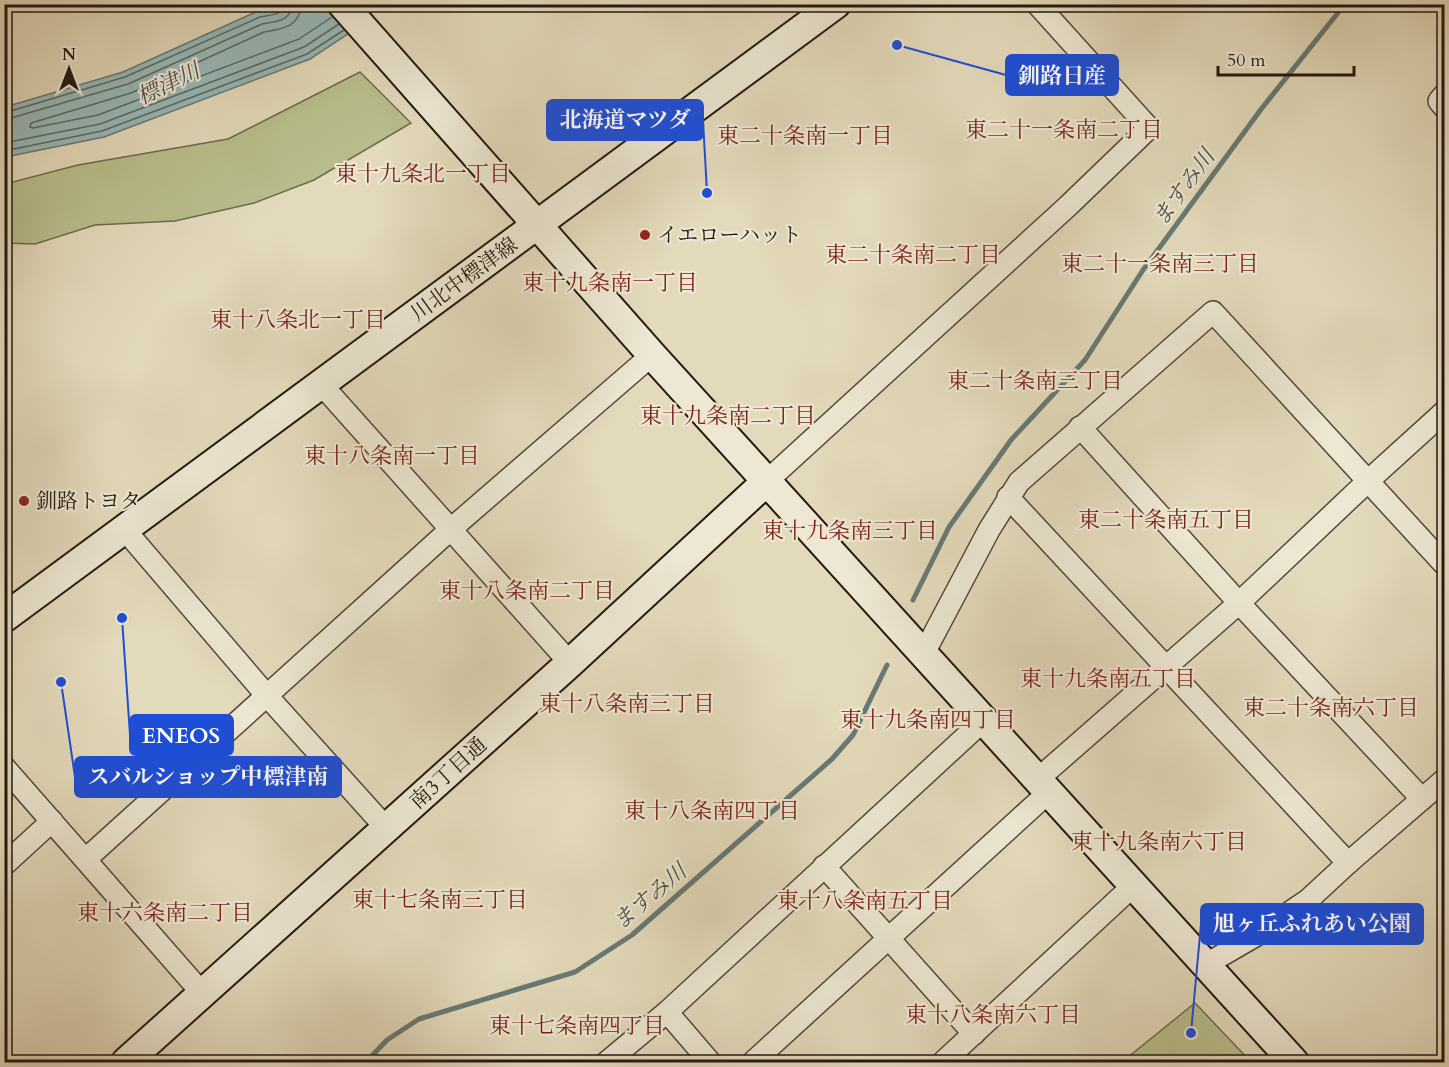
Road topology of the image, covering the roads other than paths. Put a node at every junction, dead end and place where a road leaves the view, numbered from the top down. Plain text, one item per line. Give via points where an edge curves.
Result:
1 (342, 4) edge
2 (836, 4) edge
3 (1037, 4) edge
4 (1444, 95) edge
5 (1444, 107) edge
6 (537, 225) junction
7 (652, 355) junction
8 (321, 384) junction
9 (1444, 412) edge
10 (1080, 427) junction
11 (767, 481) junction
12 (1368, 481) junction
13 (1008, 497) junction
14 (125, 530) junction
15 (451, 530) junction
16 (1444, 564) edge
17 (1239, 603) junction
18 (4, 618) edge
19 (924, 653) junction
20 (570, 663) junction
21 (1165, 668) junction
22 (268, 697) junction
23 (984, 720) junction
24 (4, 767) edge
25 (1444, 780) edge
26 (1043, 786) junction
27 (1422, 799) junction
28 (52, 821) junction
29 (387, 829) junction
30 (86, 860) junction
31 (1348, 863) junction
32 (4, 865) edge
33 (824, 866) junction
34 (1134, 885) junction
35 (888, 937) junction
36 (1205, 965) junction
37 (202, 993) junction
38 (667, 1012) junction
39 (974, 1034) junction
40 (126, 1062) edge
41 (607, 1062) edge
42 (710, 1062) edge
43 (753, 1062) edge
44 (943, 1062) edge
45 (1294, 1062) edge

1 - 6 street
2 - 6 street, 川北中標津線
3 - 11 street via 1149,128
4 - 5 street via 1439,101
6 - 7 street
6 - 8 street, 川北中標津線
7 - 11 street
7 - 15 street
8 - 14 street, 川北中標津線
8 - 15 street
9 - 12 street
10 - 12 street via 1213,312
10 - 13 street via 1019,482
10 - 17 street
11 - 19 street
11 - 20 street, 南3丁目通
12 - 16 street
12 - 17 street
13 - 19 street
13 - 21 street
14 - 18 street, 川北中標津線
14 - 22 street
15 - 20 street
15 - 22 street
17 - 21 street
17 - 27 street
19 - 23 street
20 - 29 street, 南3丁目通
21 - 26 street
21 - 31 street
22 - 29 street
22 - 30 street
23 - 26 street
23 - 33 street
24 - 28 street
25 - 27 street
26 - 34 street
26 - 35 street
27 - 31 street
28 - 30 street
28 - 32 street
29 - 37 street, 南3丁目通
30 - 37 street
31 - 36 street via 1308,900
33 - 35 street
33 - 38 street
34 - 36 street
34 - 39 street
35 - 39 street
35 - 43 street
36 - 45 street
37 - 40 street, 南3丁目通
38 - 41 street
38 - 42 street
39 - 44 street

